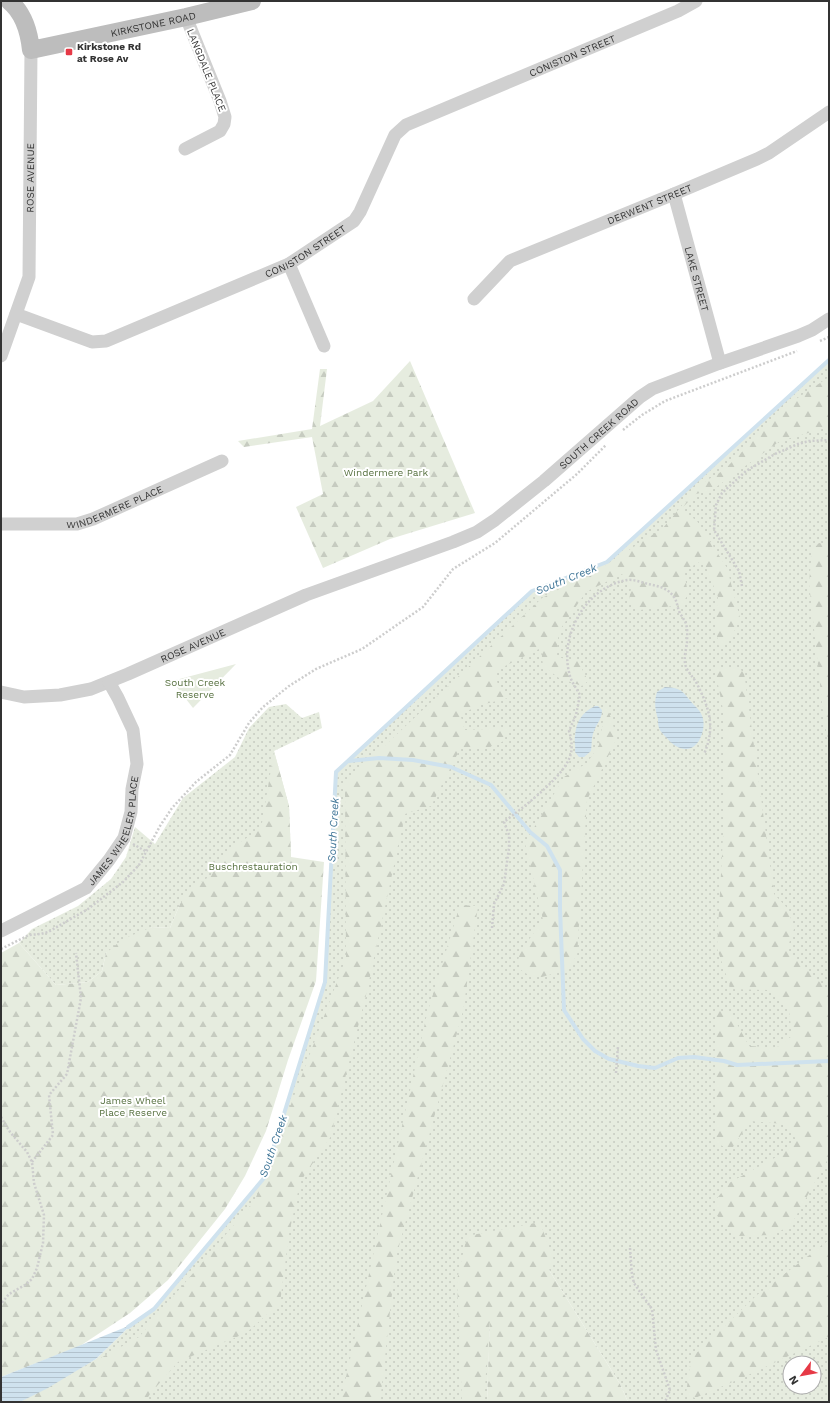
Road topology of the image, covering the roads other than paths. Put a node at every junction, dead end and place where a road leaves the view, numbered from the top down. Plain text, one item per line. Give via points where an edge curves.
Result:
1 (9, 1) edge
2 (252, 1) edge
3 (696, 1) edge
4 (186, 17) junction
5 (31, 50) junction
6 (829, 112) edge
7 (185, 149) dead end
8 (674, 194) junction
9 (289, 264) junction
10 (474, 299) dead end
11 (16, 314) junction
12 (829, 319) edge
13 (324, 346) dead end
14 (1, 356) edge
15 (720, 363) junction
16 (222, 461) dead end
17 (1, 524) edge
18 (380, 568) joint
19 (109, 682) junction
20 (1, 694) edge
21 (1, 931) edge

1 - 5 street, ROSE AVENUE via 21,14 26,25
2 - 4 street, KIRKSTONE ROAD
3 - 9 street, CONISTON STREET via 678,11 406,125 395,135 354,221
4 - 5 street, KIRKSTONE ROAD
4 - 7 street, LANGDALE PLACE via 225,117 220,131
5 - 11 street, ROSE AVENUE via 29,277
6 - 8 street, DERWENT STREET via 769,153
8 - 10 street, DERWENT STREET via 510,261
8 - 15 street, LAKE STREET
9 - 11 street, CONISTON STREET via 106,341 92,342
9 - 13 street
11 - 14 street, ROSE AVENUE
12 - 15 street, SOUTH CREEK ROAD via 798,336
15 - 18 street, SOUTH CREEK ROAD via 652,389 640,397 544,480 477,532
16 - 17 street, WINDERMERE PLACE via 77,524
18 - 19 street, ROSE AVENUE via 306,595
19 - 20 street, ROSE AVENUE via 91,689 60,695
19 - 21 street, JAMES WHEELER PLACE via 133,730 137,764 124,838 86,888

